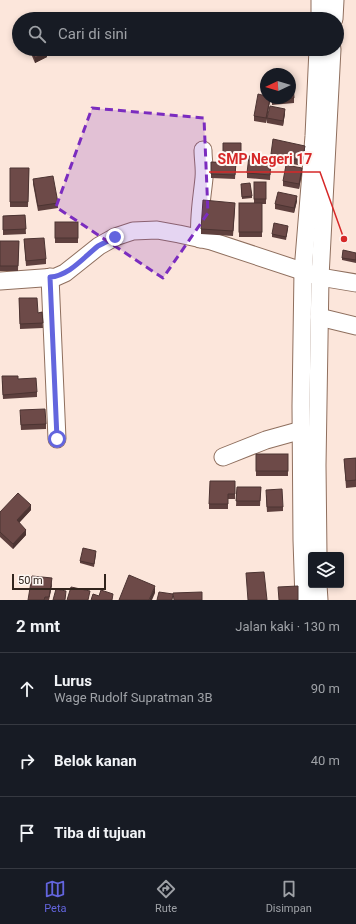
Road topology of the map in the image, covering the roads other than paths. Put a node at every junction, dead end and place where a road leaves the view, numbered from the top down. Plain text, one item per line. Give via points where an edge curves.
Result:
1 (320, 0) edge
2 (335, 0) edge
3 (320, 12) edge
4 (334, 12) edge
5 (318, 56) edge
6 (332, 56) edge
7 (203, 150) dead end
8 (200, 239) junction
9 (303, 271) junction
10 (50, 277) junction
11 (320, 277) junction
12 (0, 281) edge
13 (356, 283) edge
14 (319, 317) junction
15 (356, 326) edge
16 (302, 430) junction
17 (57, 439) dead end
18 (223, 457) dead end
19 (318, 552) edge
20 (318, 588) edge
21 (304, 600) edge
22 (319, 600) edge

1 - 3 street
2 - 4 street
5 - 9 street
6 - 11 street
7 - 8 street via 205,176
8 - 9 street
8 - 10 street via 157,230 133,231 99,246 65,273
9 - 11 street
9 - 16 street
10 - 12 street
10 - 17 street
11 - 13 street
11 - 14 street
14 - 15 street
14 - 19 street
16 - 18 street via 266,440
16 - 21 street
20 - 22 street

